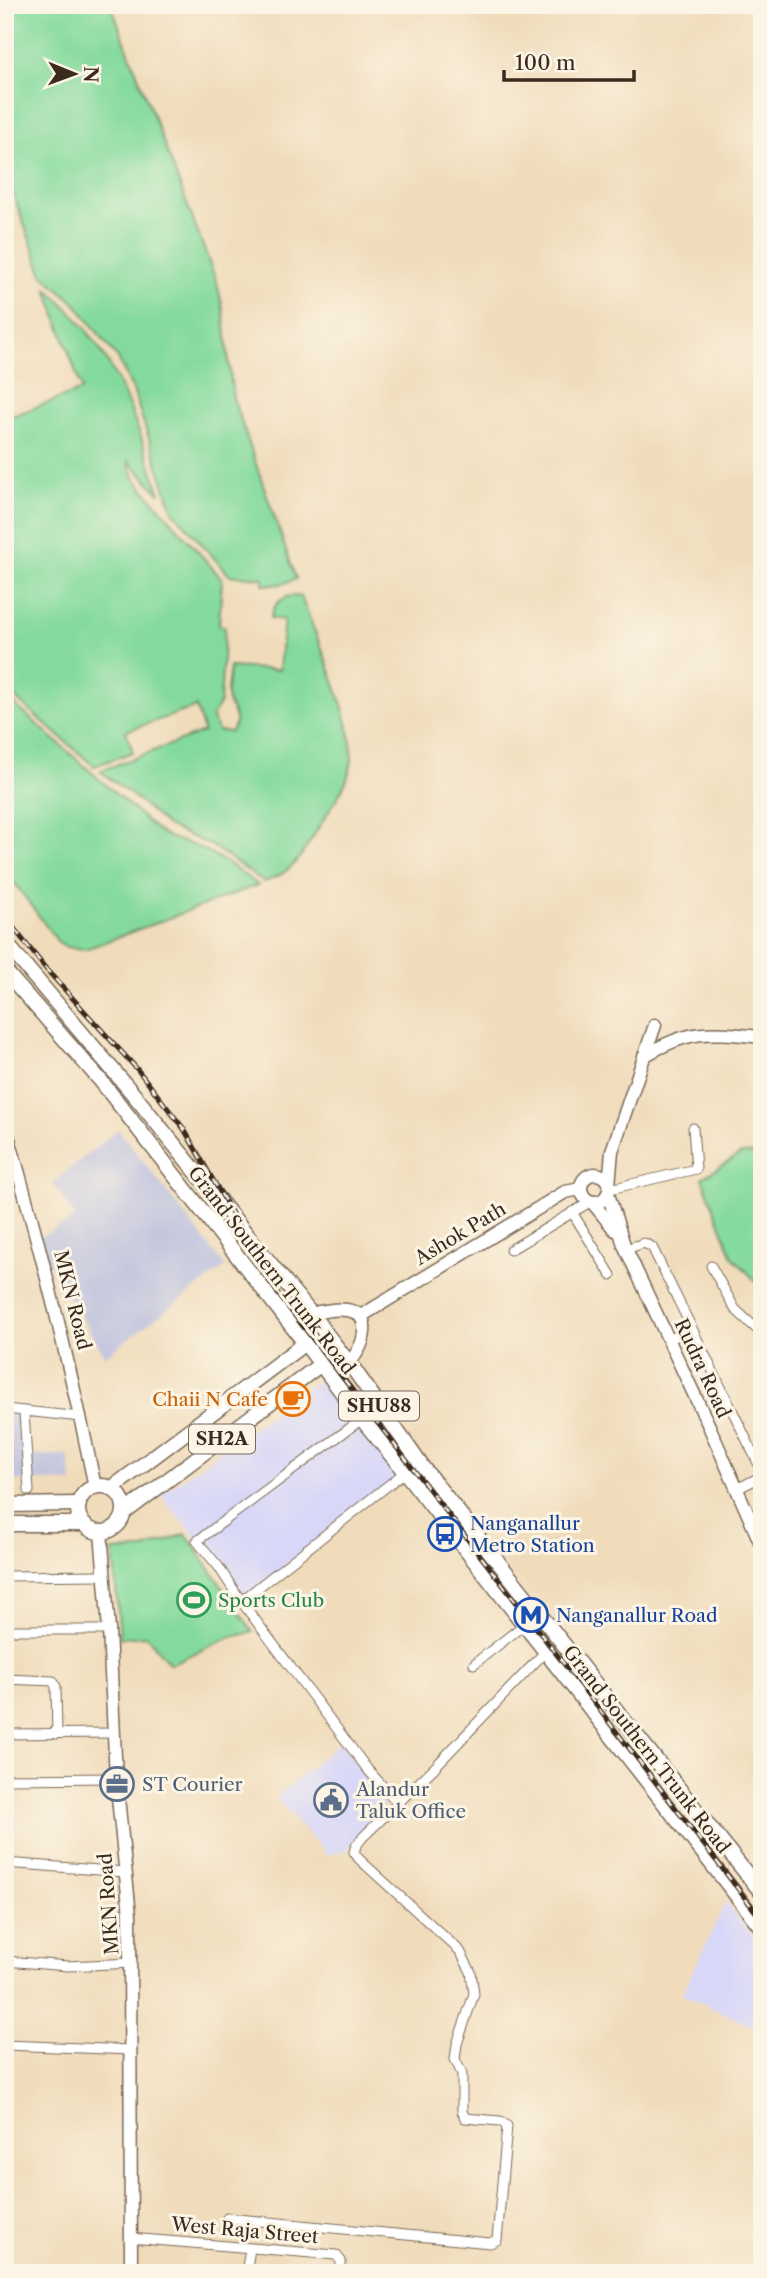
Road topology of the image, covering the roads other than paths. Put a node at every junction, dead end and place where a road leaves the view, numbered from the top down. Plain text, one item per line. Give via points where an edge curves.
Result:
1 (6, 943) edge
2 (5, 971) edge
3 (655, 1025) dead end
4 (762, 1037) edge
5 (644, 1056) junction
6 (5, 1125) edge
7 (693, 1128) dead end
8 (612, 1151) junction
9 (594, 1174) junction
10 (581, 1189) junction
11 (609, 1189) junction
12 (591, 1202) junction
13 (572, 1213) junction
14 (626, 1247) junction
15 (510, 1250) dead end
16 (711, 1266) dead end
17 (611, 1275) dead end
18 (312, 1314) junction
19 (362, 1316) junction
20 (692, 1329) junction
21 (762, 1334) edge
22 (668, 1340) junction
23 (305, 1343) junction
24 (349, 1363) junction
25 (321, 1364) junction
26 (5, 1409) edge
27 (24, 1412) junction
28 (81, 1417) junction
29 (362, 1419) junction
30 (405, 1472) junction
31 (762, 1473) edge
32 (95, 1486) junction
33 (112, 1489) junction
34 (737, 1489) junction
35 (29, 1490) dead end
36 (79, 1504) junction
37 (5, 1505) edge
38 (124, 1513) junction
39 (5, 1524) edge
40 (83, 1524) junction
41 (102, 1532) junction
42 (762, 1546) edge
43 (105, 1575) junction
44 (5, 1576) edge
45 (241, 1601) junction
46 (525, 1624) junction
47 (5, 1630) edge
48 (109, 1630) junction
49 (546, 1651) junction
50 (474, 1664) dead end
51 (5, 1679) edge
52 (114, 1733) junction
53 (5, 1734) edge
54 (57, 1734) junction
55 (116, 1778) junction
56 (5, 1779) edge
57 (398, 1803) junction
58 (5, 1863) edge
59 (125, 1872) junction
60 (762, 1893) edge
61 (757, 1910) edge
62 (762, 1927) edge
63 (5, 1961) edge
64 (132, 1963) junction
65 (5, 2045) edge
66 (131, 2050) junction
67 (227, 2218) dead end
68 (131, 2238) junction
69 (250, 2249) junction
70 (131, 2273) edge
71 (246, 2273) edge
72 (341, 2273) edge

1 - 18 main road, Grand Southern Trunk Road / SHU88
2 - 23 main road, Grand Southern Trunk Road / SHU88 via 101,1081
3 - 5 street
4 - 5 street via 704,1033
5 - 8 street
6 - 28 street, MKN Road via 42,1252
7 - 11 street via 696,1169
8 - 9 street
8 - 11 street
9 - 10 street via 586,1177
9 - 11 street via 603,1176
10 - 12 street
10 - 19 street, Ashok Path via 567,1190
11 - 12 street via 600,1202
11 - 14 street, Rudra Road
12 - 13 street
12 - 14 street, Rudra Road
13 - 15 street
13 - 17 street
14 - 20 street via 644,1243 652,1247
14 - 22 street, Rudra Road
16 - 21 street via 735,1309
18 - 19 street via 340,1310
18 - 24 main road, Grand Southern Trunk Road / SHU88
19 - 24 street via 364,1336
20 - 22 street
20 - 31 street
22 - 34 street, Rudra Road
23 - 25 main road, Grand Southern Trunk Road / SHU88
23 - 33 main road, SH2A
24 - 60 main road, Grand Southern Trunk Road / SHU88 via 423,1468
25 - 29 main road, Grand Southern Trunk Road / SHU88
25 - 38 main road, SH2A
26 - 27 street
27 - 28 street
27 - 35 street
28 - 32 street, MKN Road
29 - 30 main road, Grand Southern Trunk Road / SHU88
29 - 45 street via 197,1541
30 - 45 street
30 - 46 main road, Grand Southern Trunk Road / SHU88
31 - 34 street
32 - 33 main road
32 - 36 main road via 82,1495
33 - 38 main road via 124,1503
34 - 42 street, Rudra Road
36 - 37 main road
36 - 40 main road
38 - 41 main road, SH2A via 115,1528
39 - 40 main road
40 - 41 main road
41 - 43 street, MKN Road
43 - 44 street
43 - 48 street, MKN Road
45 - 57 street
46 - 49 main road, Grand Southern Trunk Road / SHU88
46 - 50 street
47 - 48 street
48 - 52 street, MKN Road
49 - 57 street
49 - 61 main road, Grand Southern Trunk Road / SHU88
51 - 54 street via 53,1681
52 - 54 street
52 - 55 street, MKN Road
53 - 54 street
55 - 56 street
55 - 59 street, MKN Road
57 - 67 street via 354,1852 460,1951 471,1972 474,1994 455,2059 462,2074 465,2118 500,2121 507,2126 497,2240
58 - 59 street
59 - 64 street, MKN Road
61 - 62 main road, Grand Southern Trunk Road / SHU88
63 - 64 street via 68,1966
64 - 66 street, MKN Road
65 - 66 street
66 - 68 street, MKN Road
68 - 69 street, West Raja Street
68 - 70 street, MKN Road
69 - 71 street
69 - 72 street, West Raja Street via 336,2255

